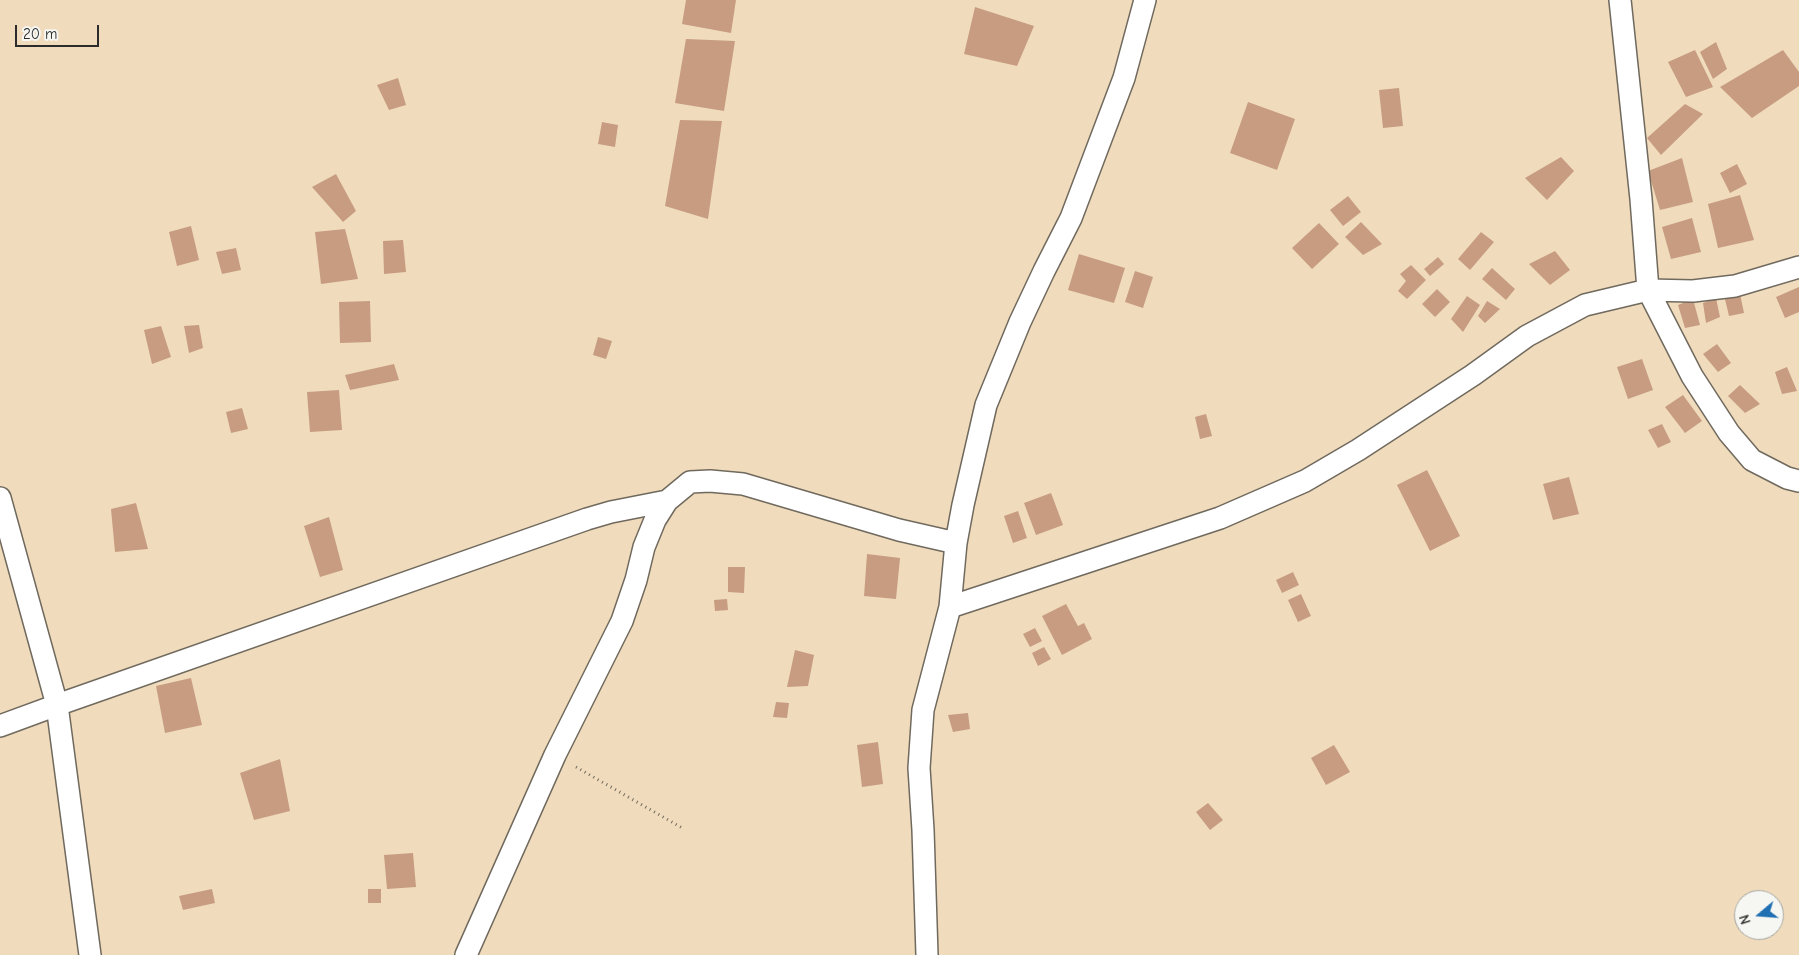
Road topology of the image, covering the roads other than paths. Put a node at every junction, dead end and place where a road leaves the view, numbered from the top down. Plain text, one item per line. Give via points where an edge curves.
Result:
1 (1145, 0) edge
2 (1620, 0) edge
3 (1799, 267) edge
4 (1648, 290) junction
5 (1799, 481) edge
6 (0, 498) edge
7 (667, 501) junction
8 (956, 543) junction
9 (950, 608) junction
10 (57, 704) junction
11 (0, 726) edge
12 (90, 955) edge
13 (466, 955) edge
14 (927, 955) edge

1 - 8 street via 1124,78 1071,218 1020,322 986,405
2 - 4 street
3 - 4 street via 1735,286 1693,291
4 - 5 street via 1692,376 1729,433 1752,460
4 - 9 street via 1586,305 1527,336 1473,375 1305,481 1220,518
6 - 10 street
7 - 8 street via 690,482 743,484 899,530
7 - 10 street via 587,519
7 - 13 street via 644,547 622,621 555,754
8 - 9 street
9 - 14 street via 923,710 919,768
10 - 11 street
10 - 12 street

